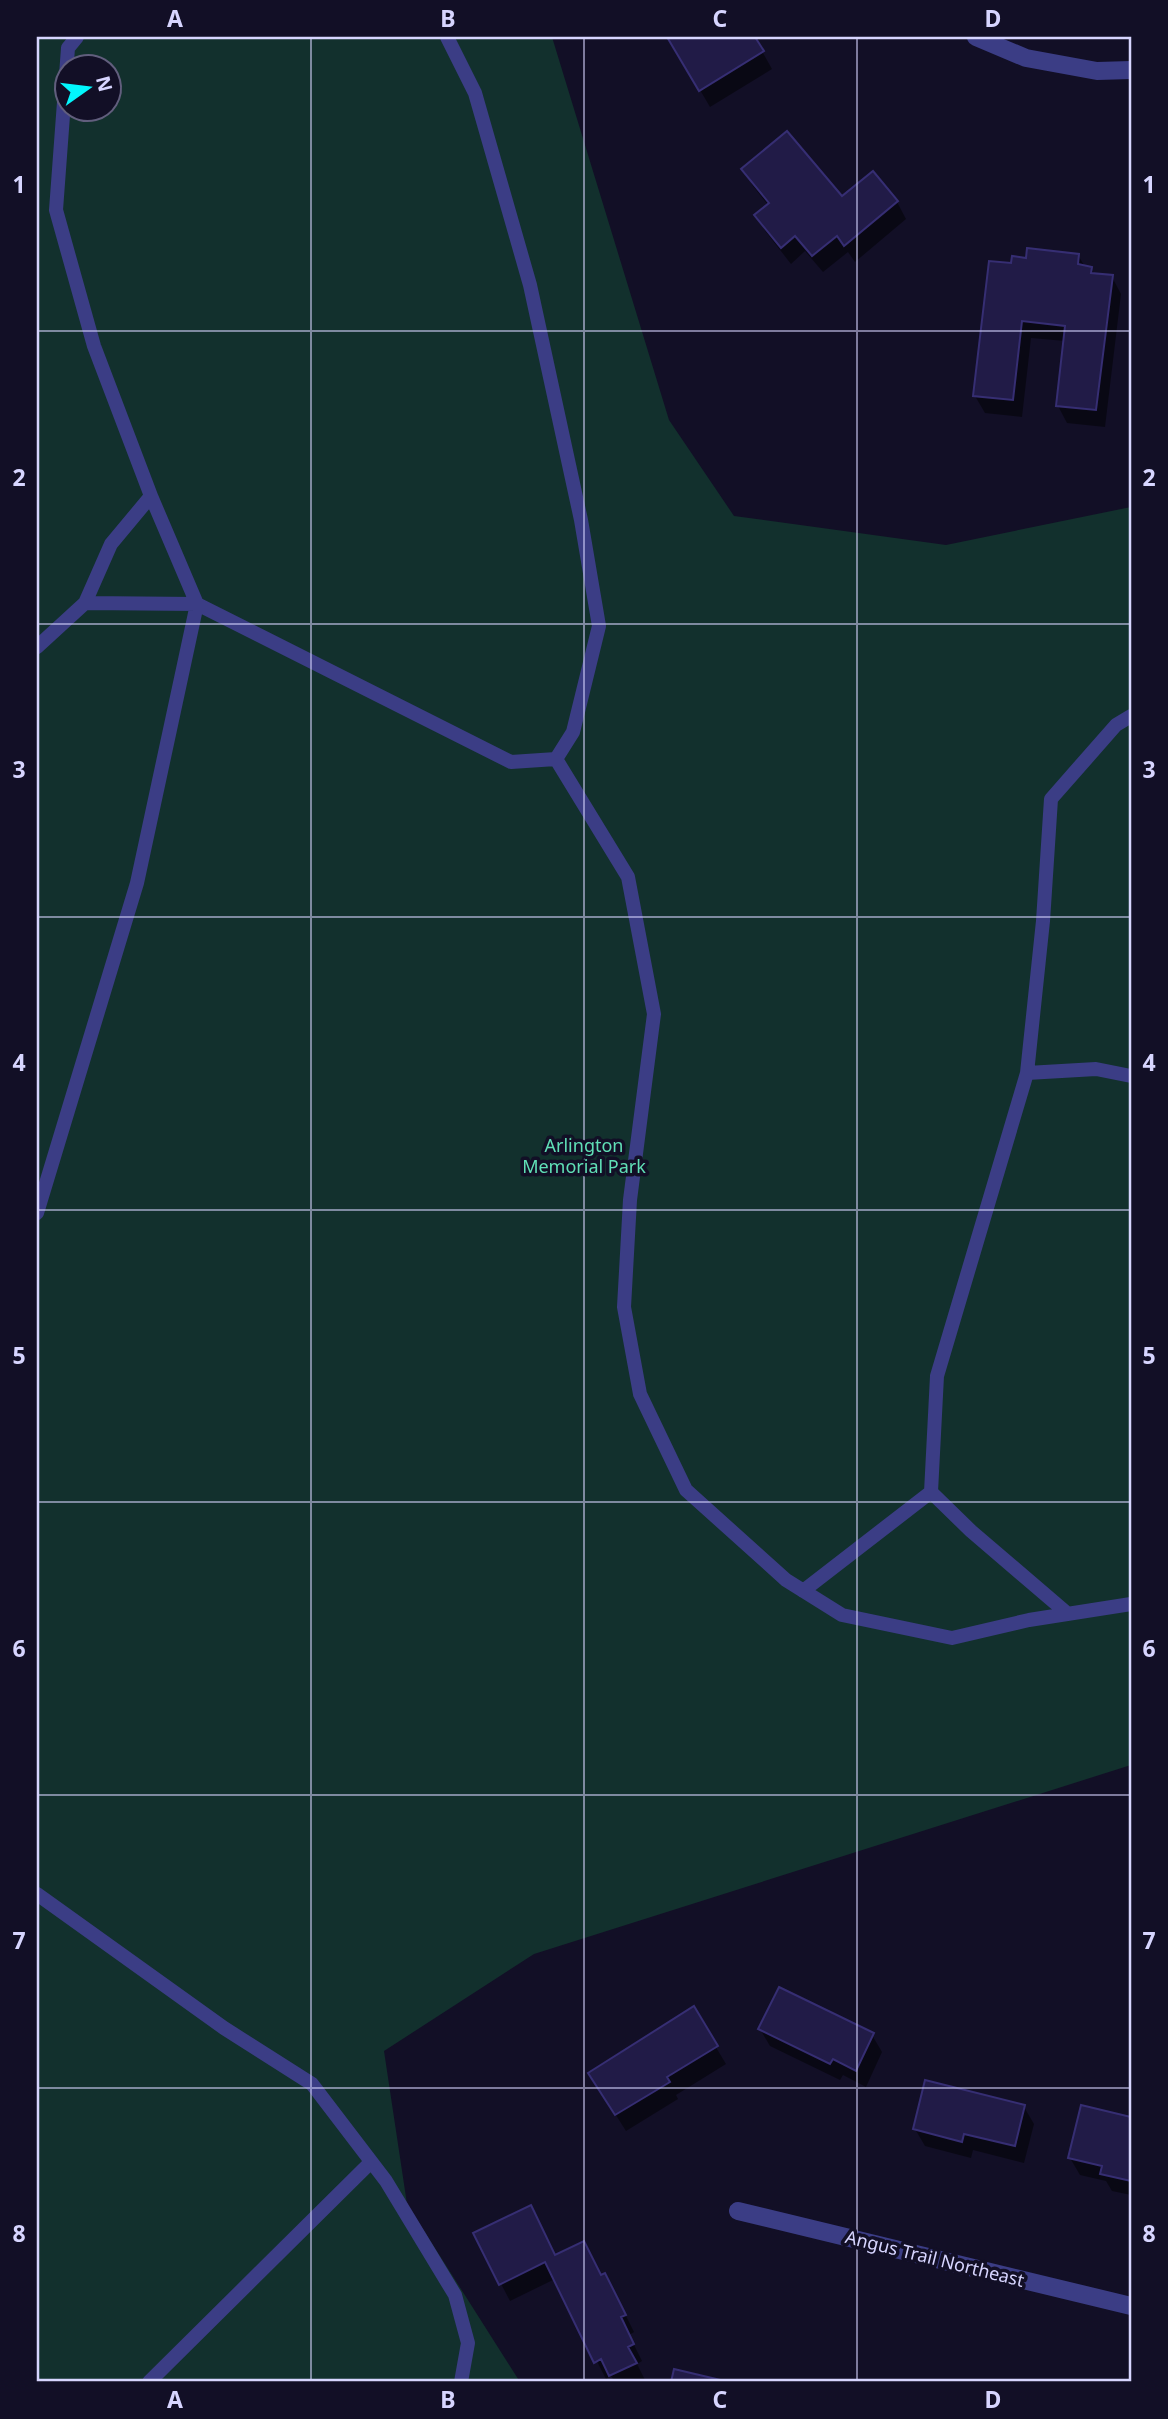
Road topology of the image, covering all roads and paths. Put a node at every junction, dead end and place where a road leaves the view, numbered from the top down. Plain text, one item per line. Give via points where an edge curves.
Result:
1 (77, 37) edge
2 (446, 37) edge
3 (976, 37) edge
4 (1131, 70) edge
5 (152, 496) junction
6 (85, 603) junction
7 (197, 604) junction
8 (37, 647) edge
9 (1131, 716) edge
10 (556, 759) junction
11 (1027, 1073) junction
12 (1131, 1076) edge
13 (37, 1213) edge
14 (932, 1492) junction
15 (803, 1591) junction
16 (1131, 1604) edge
17 (1068, 1614) junction
18 (37, 1895) edge
19 (372, 2162) junction
20 (738, 2211) dead end
21 (1131, 2306) edge
22 (149, 2382) edge
23 (461, 2382) edge

1 - 5 lane via 68,48 57,210 94,346
2 - 10 lane via 475,93 530,285 599,626 573,732
3 - 4 street via 1026,58 1097,71
5 - 6 lane via 111,544
5 - 7 lane
6 - 7 lane
6 - 8 lane
7 - 10 lane via 511,762
7 - 13 lane via 137,883
9 - 11 lane via 1116,725 1051,799
10 - 15 lane via 628,877 654,1014 630,1199 624,1307 640,1394 686,1490
11 - 12 lane via 1096,1069
11 - 14 lane via 937,1376
14 - 15 lane
14 - 17 lane
15 - 17 lane via 842,1615 952,1638
16 - 17 lane
18 - 19 lane via 224,2028 312,2084
19 - 22 lane
19 - 23 lane via 455,2295 468,2343
20 - 21 street, Angus Trail Northeast

